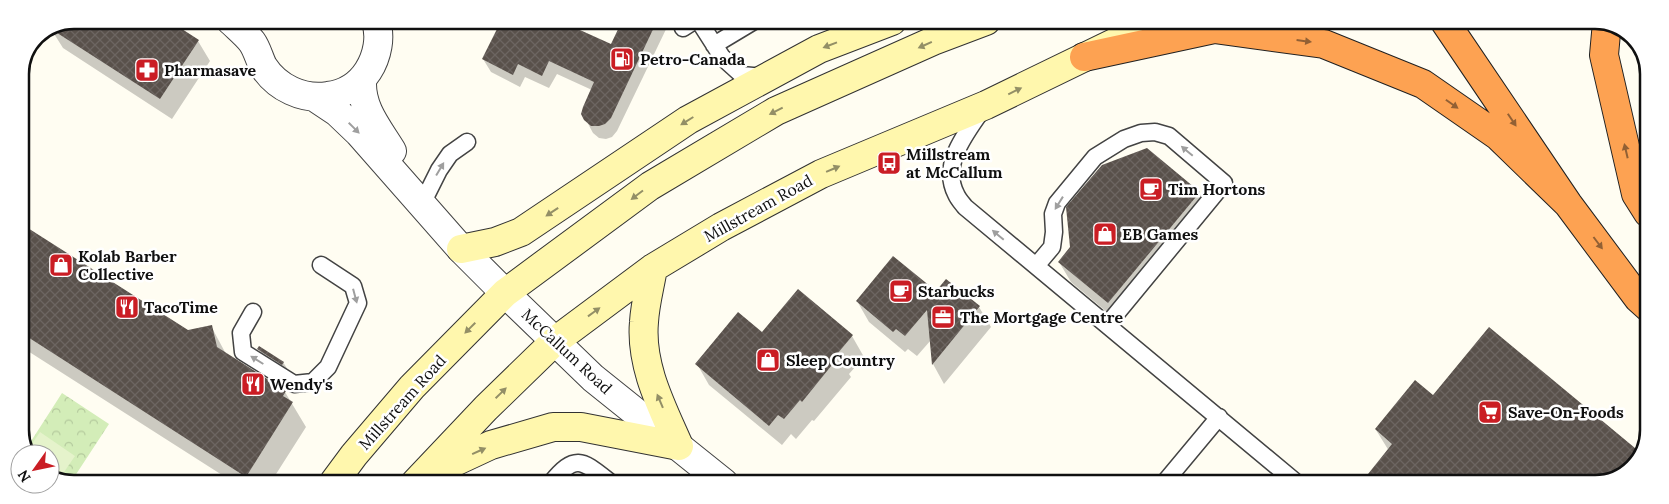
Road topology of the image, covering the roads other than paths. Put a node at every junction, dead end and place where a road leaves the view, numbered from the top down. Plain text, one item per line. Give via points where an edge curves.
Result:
1 (378, 29) edge
2 (704, 29) edge
3 (741, 29) edge
4 (871, 29) edge
5 (965, 29) edge
6 (1143, 29) edge
7 (1450, 29) edge
8 (1606, 30) edge
9 (256, 31) edge
10 (714, 45) junction
11 (1084, 57) junction
12 (766, 78) junction
13 (362, 81) junction
14 (316, 98) junction
15 (986, 105) junction
16 (467, 142) dead end
17 (1640, 200) edge
18 (422, 204) junction
19 (1568, 204) junction
20 (461, 249) junction
21 (321, 265) dead end
22 (1036, 266) junction
23 (653, 268) junction
24 (505, 293) junction
25 (1640, 300) edge
26 (253, 312) dead end
27 (1107, 325) junction
28 (555, 341) junction
29 (1219, 417) junction
30 (679, 446) junction
31 (339, 475) edge
32 (422, 475) edge
33 (428, 475) edge
34 (557, 475) edge
35 (600, 475) edge
36 (714, 475) edge
37 (1171, 475) edge
38 (1287, 475) edge

1 - 13 street via 378,46
2 - 10 lane
3 - 10 lane
4 -> 12 main road via 819,49
5 -> 24 main road, Millstream Road via 776,111 650,186
6 - 11 main road, Millstream Road
7 -> 19 highway
17 -> 8 highway via 1604,55
9 - 14 street via 264,67 286,90
10 - 12 lane via 742,75
15 -> 11 main road, Millstream Road
11 -> 19 highway via 1214,29 1324,44 1423,84 1498,136
12 -> 20 main road via 688,120 521,232 495,242
13 - 14 street via 340,94
13 - 18 street, McCallum Road via 361,94 368,113
14 -> 18 street, McCallum Road via 338,112
22 -> 15 lane via 965,207 955,193 951,174 956,150
23 -> 15 main road, Millstream Road via 820,174
18 -> 16 lane via 450,154
18 - 20 street, McCallum Road
19 -> 25 highway
20 - 24 street, McCallum Road
21 -> 26 lane via 353,286 358,303 328,367 313,382 294,384 243,352 241,333
22 - 27 lane
27 -> 22 lane via 1224,183 1169,136 1155,132 1140,133 1095,157 1057,203 1053,214 1052,247
28 -> 23 main road, Millstream Road
30 -> 23 main road via 652,383 645,352 644,322
24 - 28 street, McCallum Road
24 -> 31 main road, Millstream Road via 412,387
27 - 29 lane
28 - 30 street, McCallum Road via 593,378
32 -> 28 main road, Millstream Road
29 - 37 lane
29 - 38 lane
33 -> 30 main road via 491,445 553,428 581,427
30 - 36 street, McCallum Road
34 - 35 lane via 570,464 580,463

